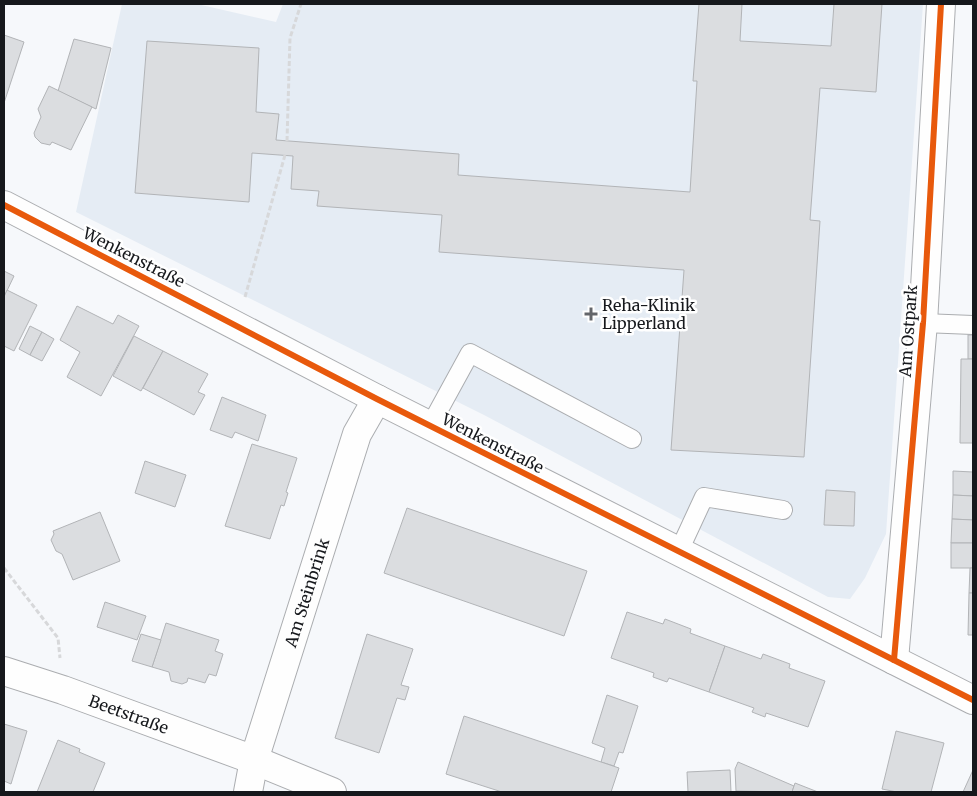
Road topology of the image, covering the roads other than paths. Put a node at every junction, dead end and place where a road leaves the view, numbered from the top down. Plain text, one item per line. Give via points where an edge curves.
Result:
1 (941, 4) edge
2 (4, 205) edge
3 (922, 323) junction
4 (973, 325) edge
5 (377, 399) junction
6 (430, 426) junction
7 (632, 439) dead end
8 (783, 510) dead end
9 (679, 551) junction
10 (894, 660) junction
11 (4, 671) edge
12 (973, 700) edge
13 (254, 760) junction
14 (248, 792) edge
15 (332, 792) edge

1 - 3 street, Am Ostpark
2 - 5 street, Wenkenstraße
3 - 4 lane
3 - 10 street, Am Ostpark
5 - 6 street, Wenkenstraße
5 - 13 street, Am Steinbrink via 357,434
6 - 7 lane via 470,353
6 - 9 street, Wenkenstraße
8 - 9 lane via 704,497
9 - 10 street, Wenkenstraße
10 - 12 street, Wenkenstraße
11 - 13 street, Beetstraße
13 - 14 street, Am Steinbrink
13 - 15 street, Beetstraße

